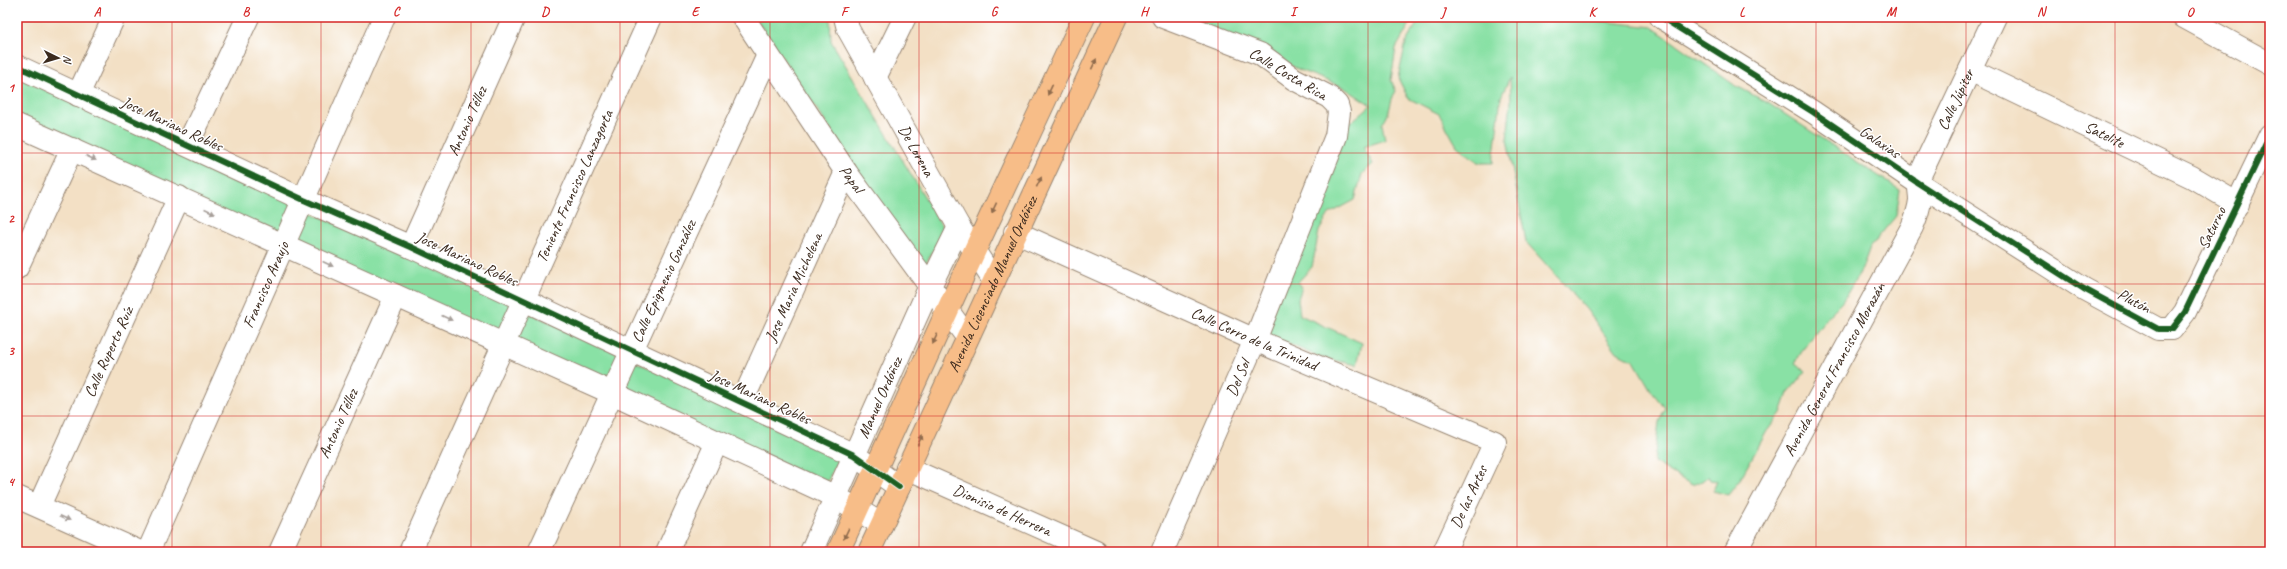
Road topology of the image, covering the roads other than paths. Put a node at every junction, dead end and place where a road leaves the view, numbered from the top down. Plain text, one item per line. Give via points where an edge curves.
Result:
1 (114, 17) edge
2 (248, 17) edge
3 (384, 17) edge
4 (514, 17) edge
5 (651, 17) edge
6 (743, 17) edge
7 (845, 17) edge
8 (905, 17) edge
9 (1084, 17) edge
10 (1116, 17) edge
11 (1163, 17) edge
12 (1661, 17) edge
13 (1995, 17) edge
14 (2184, 17) edge
15 (768, 55) junction
16 (2270, 64) edge
17 (17, 66) edge
18 (1970, 70) junction
19 (875, 78) junction
20 (78, 95) junction
21 (17, 125) edge
22 (2270, 135) edge
23 (1336, 136) joint
24 (188, 144) junction
25 (72, 149) junction
26 (846, 172) junction
27 (1918, 183) junction
28 (179, 198) junction
29 (304, 200) junction
30 (2238, 204) junction
31 (959, 227) junction
32 (1015, 232) junction
33 (285, 244) junction
34 (411, 247) junction
35 (974, 252) junction
36 (17, 268) edge
37 (994, 280) junction
38 (930, 286) junction
39 (2084, 289) joint
40 (396, 296) junction
41 (524, 300) junction
42 (948, 311) junction
43 (2172, 329) joint
44 (967, 337) junction
45 (1254, 340) junction
46 (504, 344) junction
47 (632, 351) junction
48 (612, 393) junction
49 (742, 402) junction
50 (717, 442) junction
51 (1495, 442) joint
52 (854, 456) junction
53 (875, 470) junction
54 (903, 478) junction
55 (17, 497) edge
56 (836, 497) junction
57 (39, 506) junction
58 (857, 509) junction
59 (881, 524) junction
60 (140, 552) edge
61 (148, 552) edge
62 (280, 552) edge
63 (410, 552) edge
64 (539, 552) edge
65 (667, 552) edge
66 (811, 552) edge
67 (838, 552) edge
68 (869, 552) edge
69 (1096, 552) edge
70 (1162, 552) edge
71 (1444, 552) edge
72 (1735, 552) edge

1 - 20 street
2 - 24 street
3 - 29 street, Francisco Araujo
4 - 34 street, Antonio Téllez
5 - 41 street, Teniente Francisco Lanzagorta
6 - 15 street, Papal
7 - 19 street, De Lorena via 848,29
8 - 19 street
9 -> 35 main road, Avenida Licenciado Manuel Ordóñez
32 -> 10 main road, Avenida Licenciado Manuel Ordóñez
11 - 23 street, Calle Costa Rica via 1260,54 1294,79 1329,97 1337,105 1339,112
12 - 27 street, Galaxias via 1813,112
13 - 18 street, Calle Júpiter
14 - 16 street
15 - 26 street, Papal
15 - 47 street, Calle Epigmenio González
17 - 20 street, Jose Mariano Robles
18 - 27 street, Calle Júpiter
18 - 30 street, Satelite via 2192,177
19 - 31 street, De Lorena
20 - 24 street, Jose Mariano Robles
21 - 25 street
22 - 30 street, Saturno
23 - 45 street, Del Sol
24 - 29 street, Jose Mariano Robles
25 -> 28 street
25 - 36 street
26 - 38 street, Papal
26 - 49 street, Jose Maria Michelena
27 - 39 street, Galaxias
27 - 72 street, Avenida General Francisco Morazán via 1919,206 1912,227
28 -> 33 street
28 - 57 street, Calle Ruperto Ruíz
29 - 33 street, Francisco Araujo
29 - 34 street, Jose Mariano Robles
30 - 43 street, Saturno via 2185,312
31 - 35 street, De Lorena
31 - 38 street, Manuel Ordóñez
32 - 37 main road, Avenida Licenciado Manuel Ordóñez
32 - 45 street, Calle Cerro de la Trinidad
33 -> 40 street
33 - 61 street, Francisco Araujo
34 - 41 street, Jose Mariano Robles
35 - 37 street, De Lorena
35 - 42 main road, Avenida Licenciado Manuel Ordóñez
37 - 44 main road, Avenida Licenciado Manuel Ordóñez
38 - 42 street, Papal
38 - 52 street, Manuel Ordóñez
39 - 43 street, Plutón via 2158,329
40 -> 46 street
40 - 62 street, Antonio Téllez
41 - 46 street, Teniente Francisco Lanzagorta
41 - 47 street, Jose Mariano Robles
42 - 44 street, Papal
42 -> 53 main road, Avenida Licenciado Manuel Ordóñez
54 -> 44 main road, Avenida Licenciado Manuel Ordóñez
45 - 51 street, Calle Cerro de la Trinidad
45 - 70 street, Del Sol
46 - 48 street
46 - 63 street, Teniente Francisco Lanzagorta
47 - 48 street, Calle Epigmenio González
47 - 49 street, Jose Mariano Robles
48 - 50 street
48 - 64 street, Calle Epigmenio González
49 - 52 street, Jose Mariano Robles
50 - 56 street
50 - 65 street
51 - 71 street, De las Artes
52 - 53 street, Jose Mariano Robles
52 - 56 street, Manuel Ordóñez
53 - 54 street, Jose Mariano Robles
53 - 58 main road, Avenida Licenciado Manuel Ordóñez
54 - 59 main road, Avenida Licenciado Manuel Ordóñez
54 - 69 street, Dionisio de Herrera
55 - 57 street
56 - 58 street
56 - 66 street, Manuel Ordóñez
57 -> 60 street
58 - 59 street
58 -> 67 main road, Avenida Licenciado Manuel Ordóñez
59 - 68 main road, Avenida Licenciado Manuel Ordóñez

